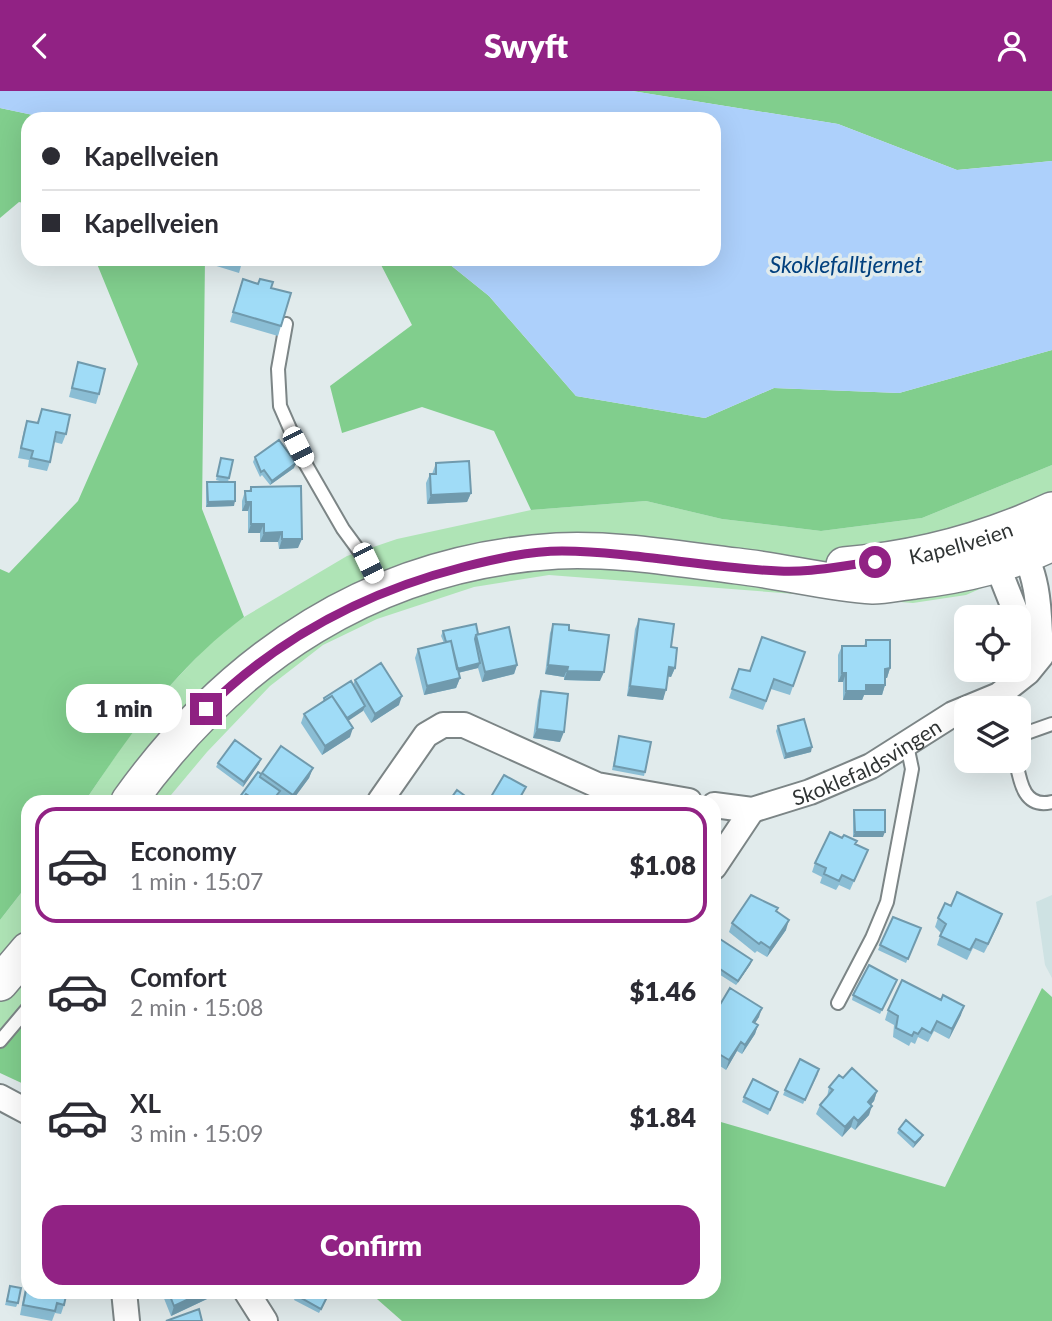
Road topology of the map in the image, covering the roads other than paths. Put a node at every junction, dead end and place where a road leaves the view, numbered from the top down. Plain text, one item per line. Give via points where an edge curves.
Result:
1 (286, 324) edge
2 (1052, 510) edge
3 (1020, 549) edge
4 (382, 592) junction
5 (1018, 605) edge
6 (1031, 636) edge
7 (1046, 656) edge
8 (1007, 696) edge
9 (954, 714) edge
10 (1052, 724) edge
11 (1031, 731) edge
12 (907, 745) junction
13 (1018, 773) edge
14 (134, 795) edge
15 (384, 795) edge
16 (654, 795) edge
17 (1052, 801) edge
18 (721, 806) edge
19 (752, 810) junction
20 (721, 856) edge
21 (21, 958) edge
22 (0, 982) edge
23 (838, 1003) dead end
24 (21, 1016) edge
25 (0, 1041) edge
26 (0, 1097) edge
27 (21, 1108) edge
28 (125, 1299) edge
29 (251, 1299) edge
30 (127, 1321) edge
31 (265, 1321) edge

1 - 4 lane via 278,369 280,406 305,463
2 - 3 main road, Kapellveien
3 - 4 main road, Kapellveien via 965,575 875,586 654,556 561,551 474,564
3 - 5 street
3 - 7 street
4 - 14 main road, Kapellveien via 321,621 257,663 187,727
6 - 7 street
7 - 8 street, Skoklefaldsvingen
9 - 12 street, Skoklefaldsvingen
10 - 11 lane
12 - 19 street, Skoklefaldsvingen via 828,785
12 - 23 lane via 912,769 887,902
13 - 17 lane via 1031,800
15 - 16 street via 426,735 453,723 476,729 597,785
18 - 19 street, Skoklefaldsvingen
19 - 20 street
21 - 22 main road
24 - 25 lane
26 - 27 street
28 - 30 street
29 - 31 street

